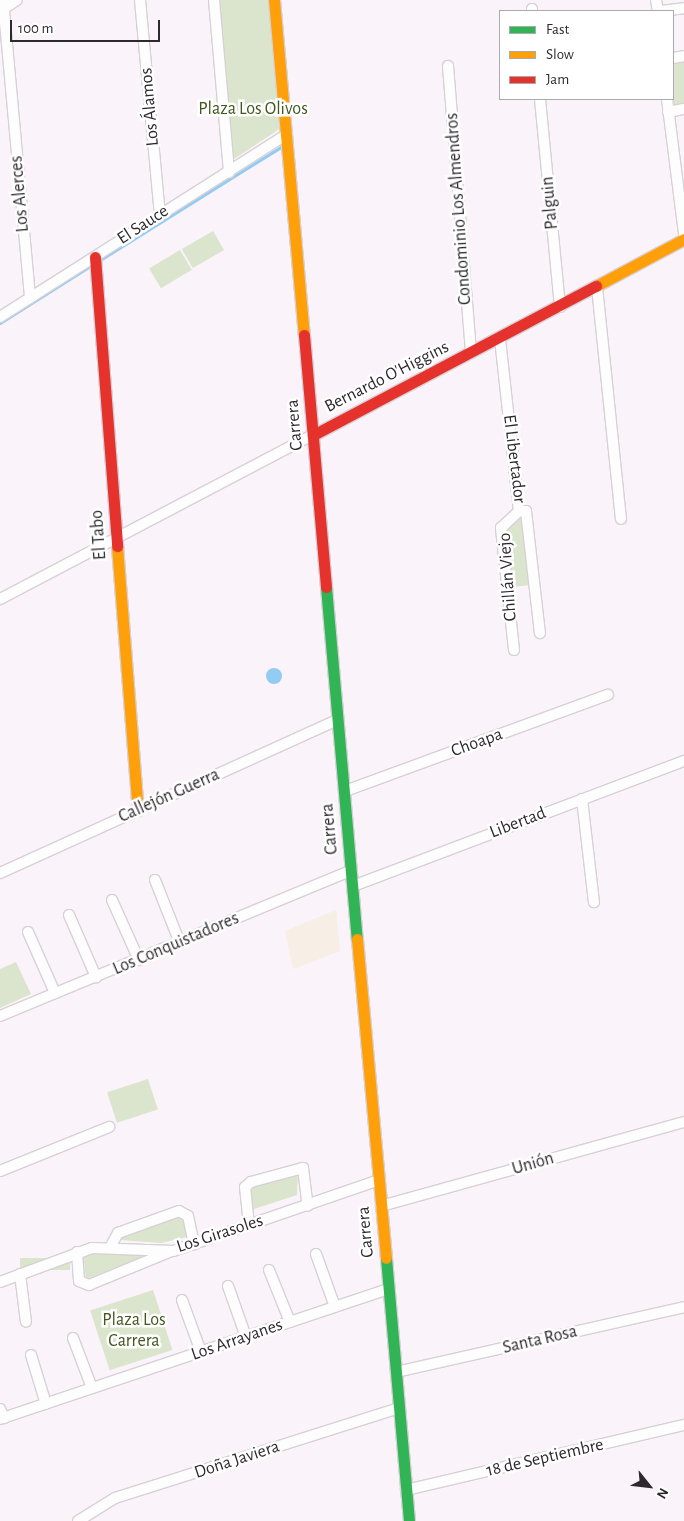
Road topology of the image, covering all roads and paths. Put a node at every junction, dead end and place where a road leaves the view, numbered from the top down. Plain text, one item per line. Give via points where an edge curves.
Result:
1 (17, 0) edge
2 (140, 0) edge
3 (214, 0) edge
4 (274, 0) edge
5 (2, 6) edge
6 (684, 8) edge
7 (667, 10) edge
8 (448, 66) dead end
9 (540, 100) edge
10 (667, 100) edge
11 (684, 110) edge
12 (668, 112) junction
13 (287, 134) junction
14 (680, 161) edge
15 (229, 172) junction
16 (160, 215) junction
17 (684, 234) edge
18 (684, 240) edge
19 (95, 257) junction
20 (596, 287) junction
21 (30, 298) junction
22 (560, 307) junction
23 (0, 317) edge
24 (500, 338) junction
25 (470, 353) junction
26 (313, 434) junction
27 (518, 511) junction
28 (621, 519) dead end
29 (117, 540) junction
30 (0, 599) edge
31 (540, 633) dead end
32 (514, 650) dead end
33 (608, 695) dead end
34 (338, 720) junction
35 (684, 761) edge
36 (345, 791) junction
37 (582, 799) junction
38 (138, 810) junction
39 (352, 870) junction
40 (0, 873) edge
41 (155, 880) dead end
42 (353, 886) junction
43 (112, 900) dead end
44 (594, 902) dead end
45 (69, 915) dead end
46 (28, 932) dead end
47 (180, 943) junction
48 (139, 960) junction
49 (96, 977) junction
50 (55, 993) junction
51 (0, 1016) edge
52 (684, 1122) edge
53 (109, 1128) dead end
54 (0, 1171) edge
55 (379, 1180) junction
56 (308, 1206) junction
57 (381, 1206) junction
58 (249, 1225) junction
59 (194, 1244) junction
60 (111, 1246) junction
61 (173, 1251) junction
62 (77, 1252) junction
63 (316, 1254) dead end
64 (269, 1270) dead end
65 (20, 1274) junction
66 (0, 1282) edge
67 (228, 1286) dead end
68 (389, 1289) junction
69 (182, 1300) dead end
70 (335, 1307) junction
71 (684, 1307) edge
72 (26, 1322) dead end
73 (290, 1322) junction
74 (246, 1337) junction
75 (73, 1338) dead end
76 (201, 1352) junction
77 (31, 1355) dead end
78 (396, 1372) junction
79 (92, 1388) junction
80 (46, 1404) junction
81 (399, 1408) junction
82 (1, 1415) edge
83 (684, 1425) edge
84 (406, 1490) junction
85 (78, 1521) edge
86 (409, 1521) edge

1 - 5 street
2 - 16 street, Los Álamos
3 - 15 street
4 - 13 main road, Carrera
5 - 21 street, Los Alerces
6 - 7 street
8 - 25 street, Condominio Los Almendros
9 - 22 street, Palguin
10 - 12 street
11 - 12 street
12 - 14 street
13 - 15 street, El Sauce
13 - 26 main road, Carrera
14 - 17 street
15 - 16 street, El Sauce
16 - 19 street, El Sauce
18 - 20 main road, Bernardo O'Higgins
19 - 21 street, El Sauce
19 - 29 main road, El Tabo
20 - 22 main road, Bernardo O'Higgins
20 - 28 street
21 - 23 street, El Sauce
22 - 24 main road, Bernardo O'Higgins
24 - 25 main road, Bernardo O'Higgins
24 - 27 street, El Libertador
25 - 26 main road, Bernardo O'Higgins
26 - 29 street, Bernardo O'Higgins
26 - 34 main road, Carrera
27 - 31 street, El Libertador via 526,511
27 - 32 street, Chillán Viejo via 501,528
29 - 30 street, Bernardo O'Higgins
29 - 38 main road, El Tabo
33 - 36 street, Choapa
34 - 36 main road, Carrera
34 - 38 street, Callejón Guerra
35 - 37 street, Libertad
36 - 39 main road, Carrera
37 - 42 street, Libertad
37 - 44 street
38 - 40 street, Callejón Guerra
39 - 42 main road, Carrera
39 - 47 street, Los Conquistadores
41 - 47 street
42 - 55 main road, Carrera
43 - 48 street
45 - 49 street
46 - 50 street
47 - 48 street, Los Conquistadores
48 - 49 street, Los Conquistadores
49 - 50 street, Los Conquistadores
50 - 51 street, Los Conquistadores
52 - 57 street, Unión
53 - 54 street
55 - 56 street, Los Girasoles
55 - 57 main road, Carrera
56 - 58 street, Los Girasoles
56 - 58 street via 302,1168 251,1182 245,1187
57 - 68 main road, Carrera
58 - 59 street, Los Girasoles
59 - 60 street via 188,1216 179,1211 118,1233
59 - 61 street, Los Girasoles
60 - 61 street, Los Girasoles
60 - 62 street, Los Girasoles
61 - 62 street via 89,1285 79,1281
62 - 65 street, Los Girasoles
63 - 70 street
64 - 73 street
65 - 66 street, Los Girasoles
65 - 72 street
67 - 74 street
68 - 70 street, Los Arrayanes
68 - 78 main road, Carrera
69 - 76 street
70 - 73 street, Los Arrayanes
71 - 78 street, Santa Rosa
73 - 74 street, Los Arrayanes
74 - 76 street, Los Arrayanes
75 - 79 street
76 - 79 street, Los Arrayanes
77 - 80 street
78 - 81 main road, Carrera
79 - 80 street, Los Arrayanes
80 - 82 street, Los Arrayanes
81 - 84 main road, Carrera
81 - 85 street, Doña Javiera via 114,1498
83 - 84 street, 18 de Septiembre
84 - 86 main road, Carrera

